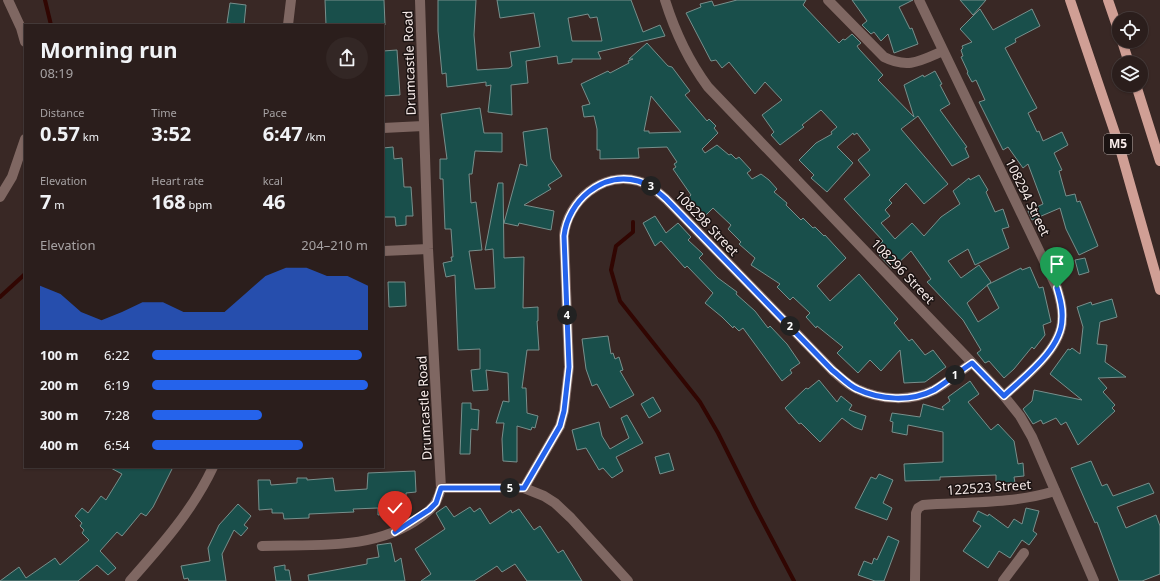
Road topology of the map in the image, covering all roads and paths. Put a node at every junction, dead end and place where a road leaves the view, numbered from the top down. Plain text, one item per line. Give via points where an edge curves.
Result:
1 (8, 0) edge
2 (291, 0) edge
3 (420, 0) edge
4 (665, 0) edge
5 (828, 0) edge
6 (919, 0) edge
7 (1070, 0) edge
8 (1108, 0) edge
9 (1112, 12) edge
10 (288, 24) edge
11 (24, 38) edge
12 (943, 51) junction
13 (1138, 92) edge
14 (423, 126) junction
15 (384, 128) edge
16 (24, 142) edge
17 (1160, 160) edge
18 (0, 197) edge
19 (428, 249) junction
20 (384, 251) edge
21 (1160, 290) edge
22 (972, 363) junction
23 (1004, 396) junction
24 (212, 468) edge
25 (441, 488) junction
26 (524, 488) junction
27 (1055, 491) junction
28 (262, 546) dead end
29 (1024, 553) dead end
30 (130, 581) edge
31 (628, 581) edge
32 (915, 581) edge
33 (1003, 581) edge
34 (1094, 581) edge

1 - 11 street
2 - 10 street
3 - 14 street, Drumcastle Road
4 - 22 street, 108296 Street via 672,25 692,64 708,87
5 - 12 street via 884,57 895,63 918,62
6 - 12 street, 108294 Street
7 - 21 main road, M5 via 1119,145
8 - 9 main road
12 - 23 street, 108294 Street via 1057,288 1061,304 1062,320 1050,350 1039,364
13 - 17 main road, M5
14 - 15 street, Drumcastle Road
14 - 19 street, Drumcastle Road
16 - 18 street via 12,177
19 - 20 street
19 - 25 street, Drumcastle Road
22 - 23 street, 108296 Street
22 - 26 street, 108298 Street via 934,390 916,396 878,397 856,389 832,370 651,186 624,179 610,181 586,194 571,210 565,222 569,367 564,411 560,426
23 - 27 street, 108296 Street via 1032,436
24 - 30 street via 170,536
25 - 26 street
25 - 28 street, Drumcastle Road via 436,503 429,510 388,535 351,543
26 - 31 street via 555,503
27 - 32 street, 122523 Street via 1020,499 923,505 918,508
27 - 34 street, 108296 Street
29 - 33 street

